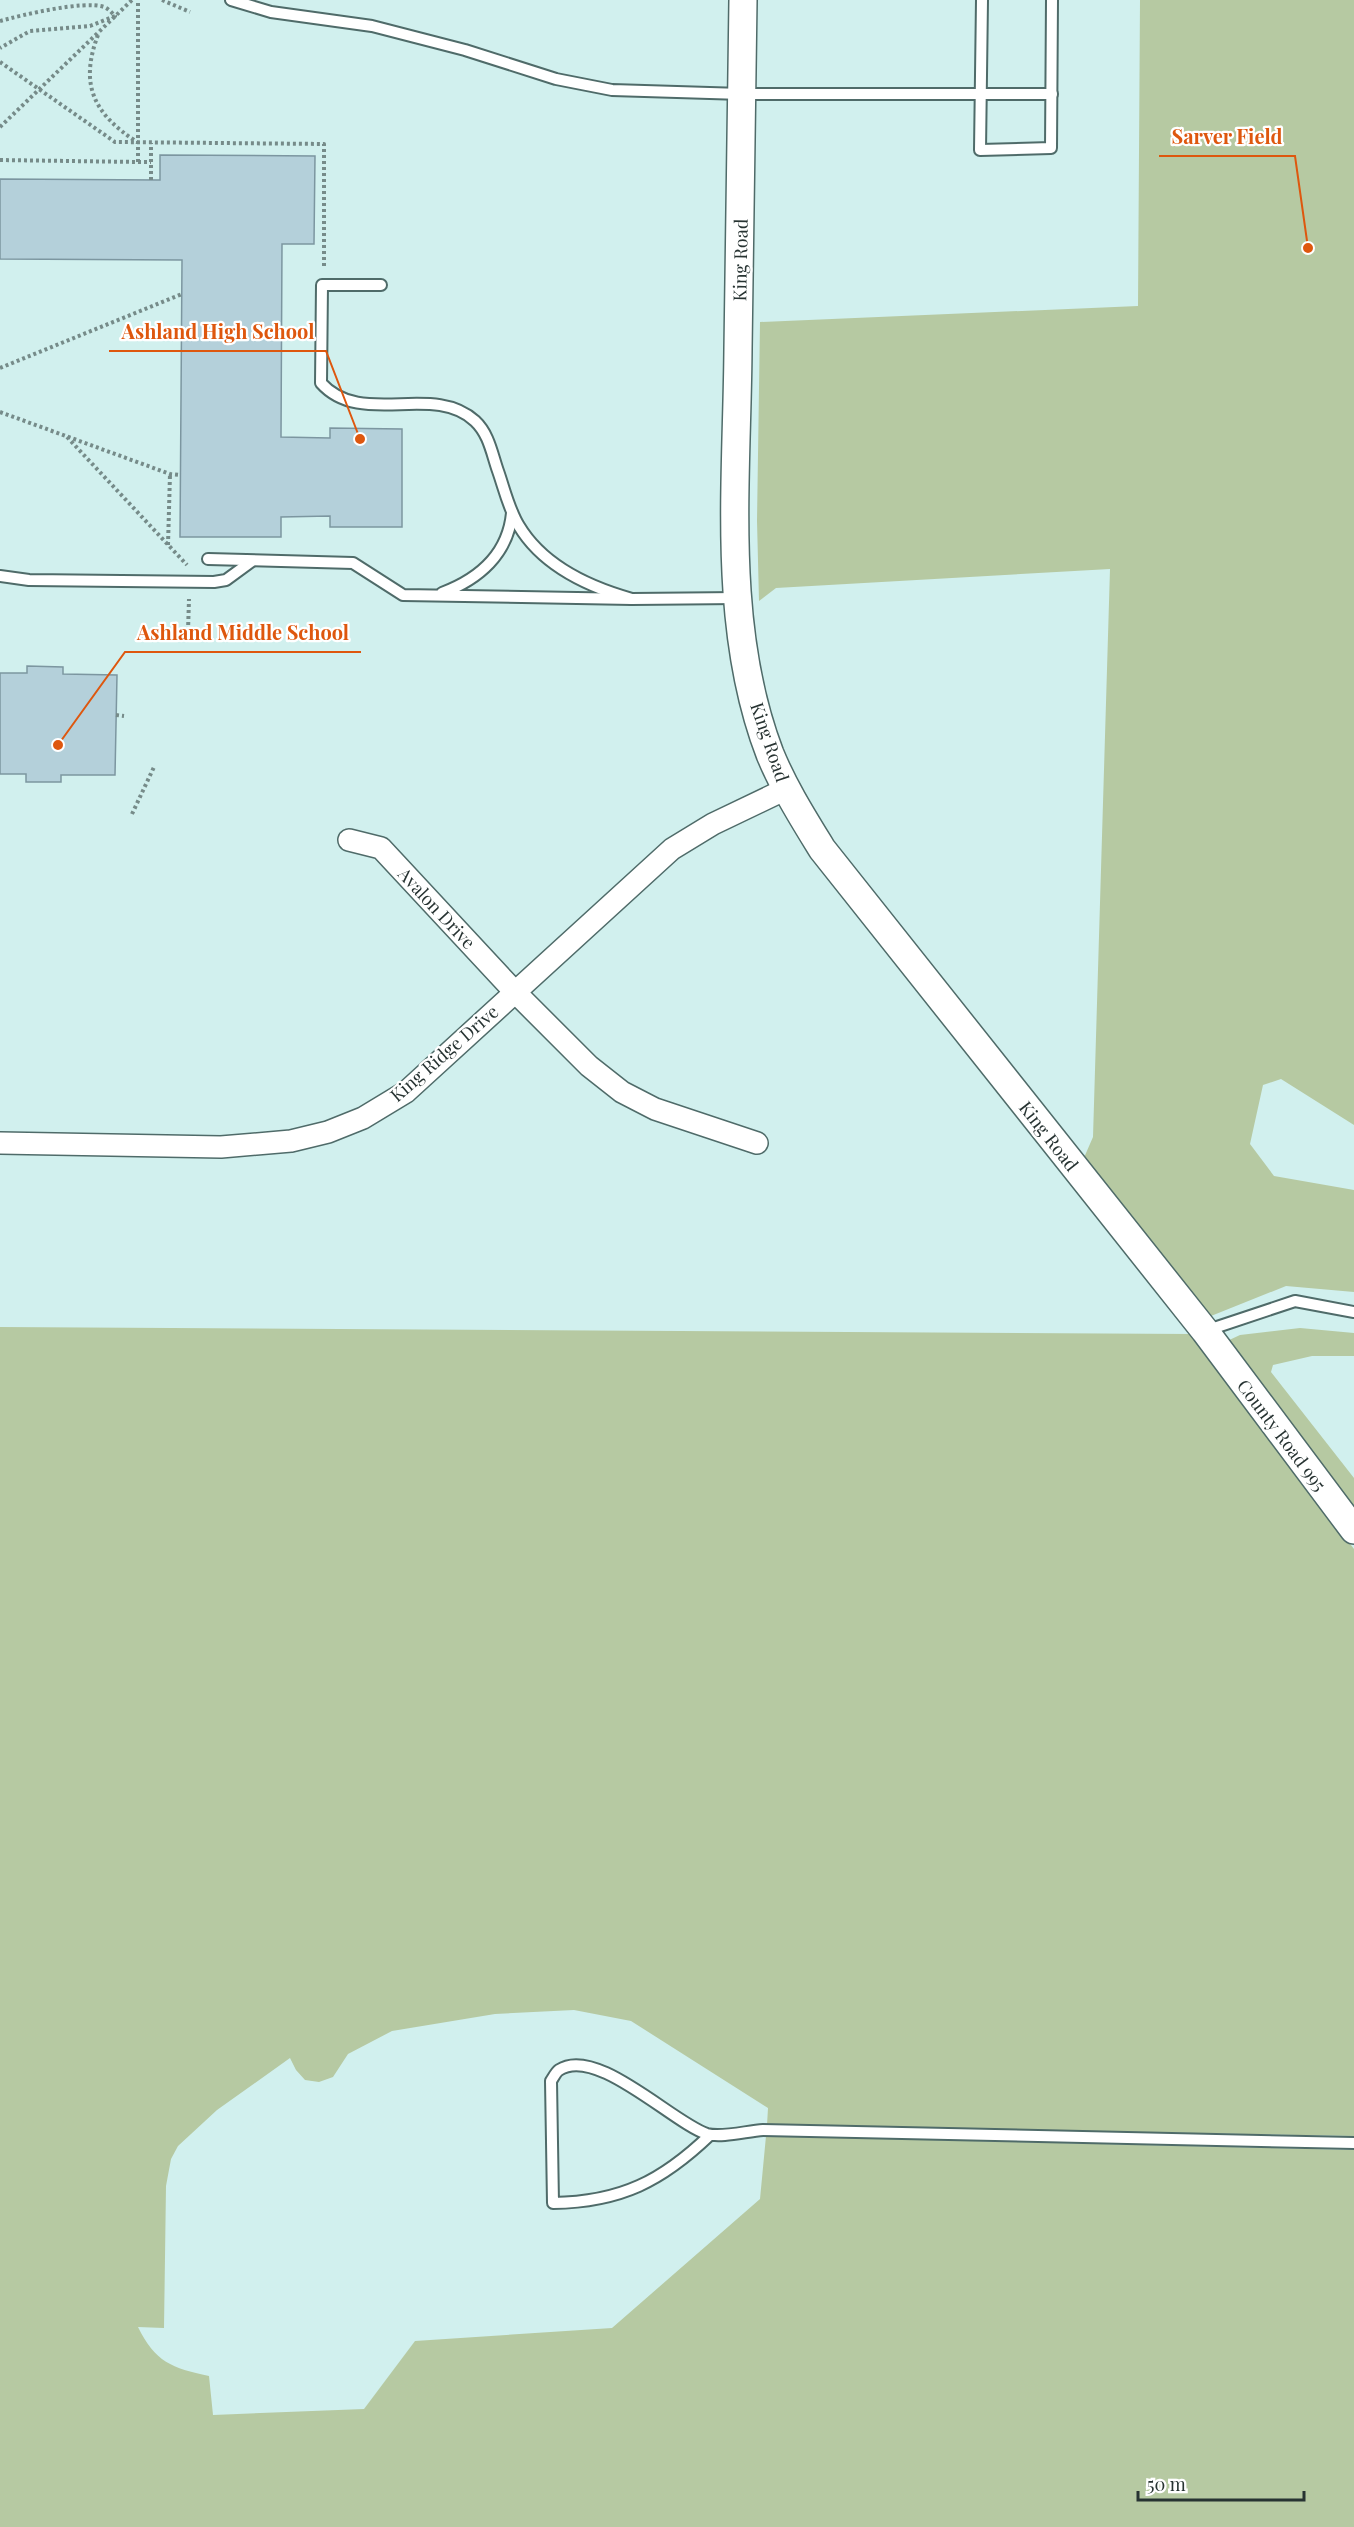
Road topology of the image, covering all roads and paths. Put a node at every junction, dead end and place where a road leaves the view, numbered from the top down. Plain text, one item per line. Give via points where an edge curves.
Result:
1 (132, 0) edge
2 (138, 0) edge
3 (162, 0) edge
4 (231, 0) edge
5 (743, 0) edge
6 (982, 0) edge
7 (1052, 0) edge
8 (190, 12) dead end
9 (116, 16) junction
10 (0, 21) edge
11 (100, 32) junction
12 (0, 48) edge
13 (0, 62) edge
14 (39, 89) junction
15 (742, 94) junction
16 (981, 94) junction
17 (1052, 94) junction
18 (0, 127) edge
19 (138, 142) junction
20 (151, 142) junction
21 (0, 160) edge
22 (138, 162) junction
23 (151, 162) junction
24 (151, 180) dead end
25 (324, 270) dead end
26 (381, 285) dead end
27 (182, 294) dead end
28 (0, 368) edge
29 (0, 412) edge
30 (66, 436) junction
31 (170, 474) junction
32 (180, 475) dead end
33 (512, 510) junction
34 (168, 545) junction
35 (208, 559) dead end
36 (253, 561) junction
37 (190, 568) dead end
38 (0, 576) edge
39 (435, 595) junction
40 (739, 598) junction
41 (189, 599) dead end
42 (632, 599) junction
43 (189, 631) dead end
44 (116, 715) dead end
45 (124, 716) dead end
46 (154, 767) dead end
47 (786, 789) junction
48 (132, 814) dead end
49 (350, 840) dead end
50 (514, 991) junction
51 (0, 1143) edge
52 (757, 1143) dead end
53 (1354, 1312) edge
54 (1208, 1335) junction
55 (1354, 1530) edge
56 (710, 2135) junction
57 (1354, 2143) edge

1 - 9 path
2 - 19 path
3 - 8 path
4 - 15 lane via 271,12 372,26 582,85 630,91
5 - 15 street, King Road
6 - 16 lane
7 - 17 lane
9 - 10 path via 106,8 88,5
9 - 11 path
9 - 12 path via 90,26 30,31
11 - 14 path
11 - 19 path via 90,67 94,100 115,128
13 - 14 path
14 - 18 path
14 - 19 path via 115,142
15 - 16 lane
15 - 40 street, King Road via 736,540
16 - 17 lane
16 - 17 lane via 980,150 1051,148
19 - 20 path
19 - 22 path
20 - 23 path
20 - 25 path via 324,144
21 - 22 path
22 - 23 path
23 - 24 path
26 - 33 lane via 322,285 321,383 336,396 358,403 444,405 466,414 485,433
27 - 28 path
29 - 30 path
30 - 31 path
30 - 34 path
31 - 32 path
31 - 34 path
33 - 39 lane via 502,547 490,564 458,587
33 - 42 lane via 531,543 549,558 576,578
34 - 37 path
35 - 36 lane
36 - 38 lane via 226,580 214,582 29,580
36 - 39 lane via 353,563 403,595
39 - 42 lane
40 - 42 lane
40 - 47 street, King Road via 750,681 770,752
41 - 43 path
44 - 45 path
46 - 48 path
47 - 50 street, King Ridge Drive via 713,824 672,849
47 - 54 street, King Road via 822,849 872,915
49 - 50 street, Avalon Drive via 381,848
50 - 51 street, King Ridge Drive via 406,1092 363,1118 328,1132 291,1142 221,1147
50 - 52 street, Avalon Drive via 589,1066 622,1092 655,1108
53 - 54 lane via 1294,1300
54 - 55 street, County Road 995
56 - 56 lane via 662,2176 633,2190 603,2200 553,2203 551,2081 559,2070 576,2065 601,2071 652,2098 684,2124
56 - 57 lane via 763,2130

